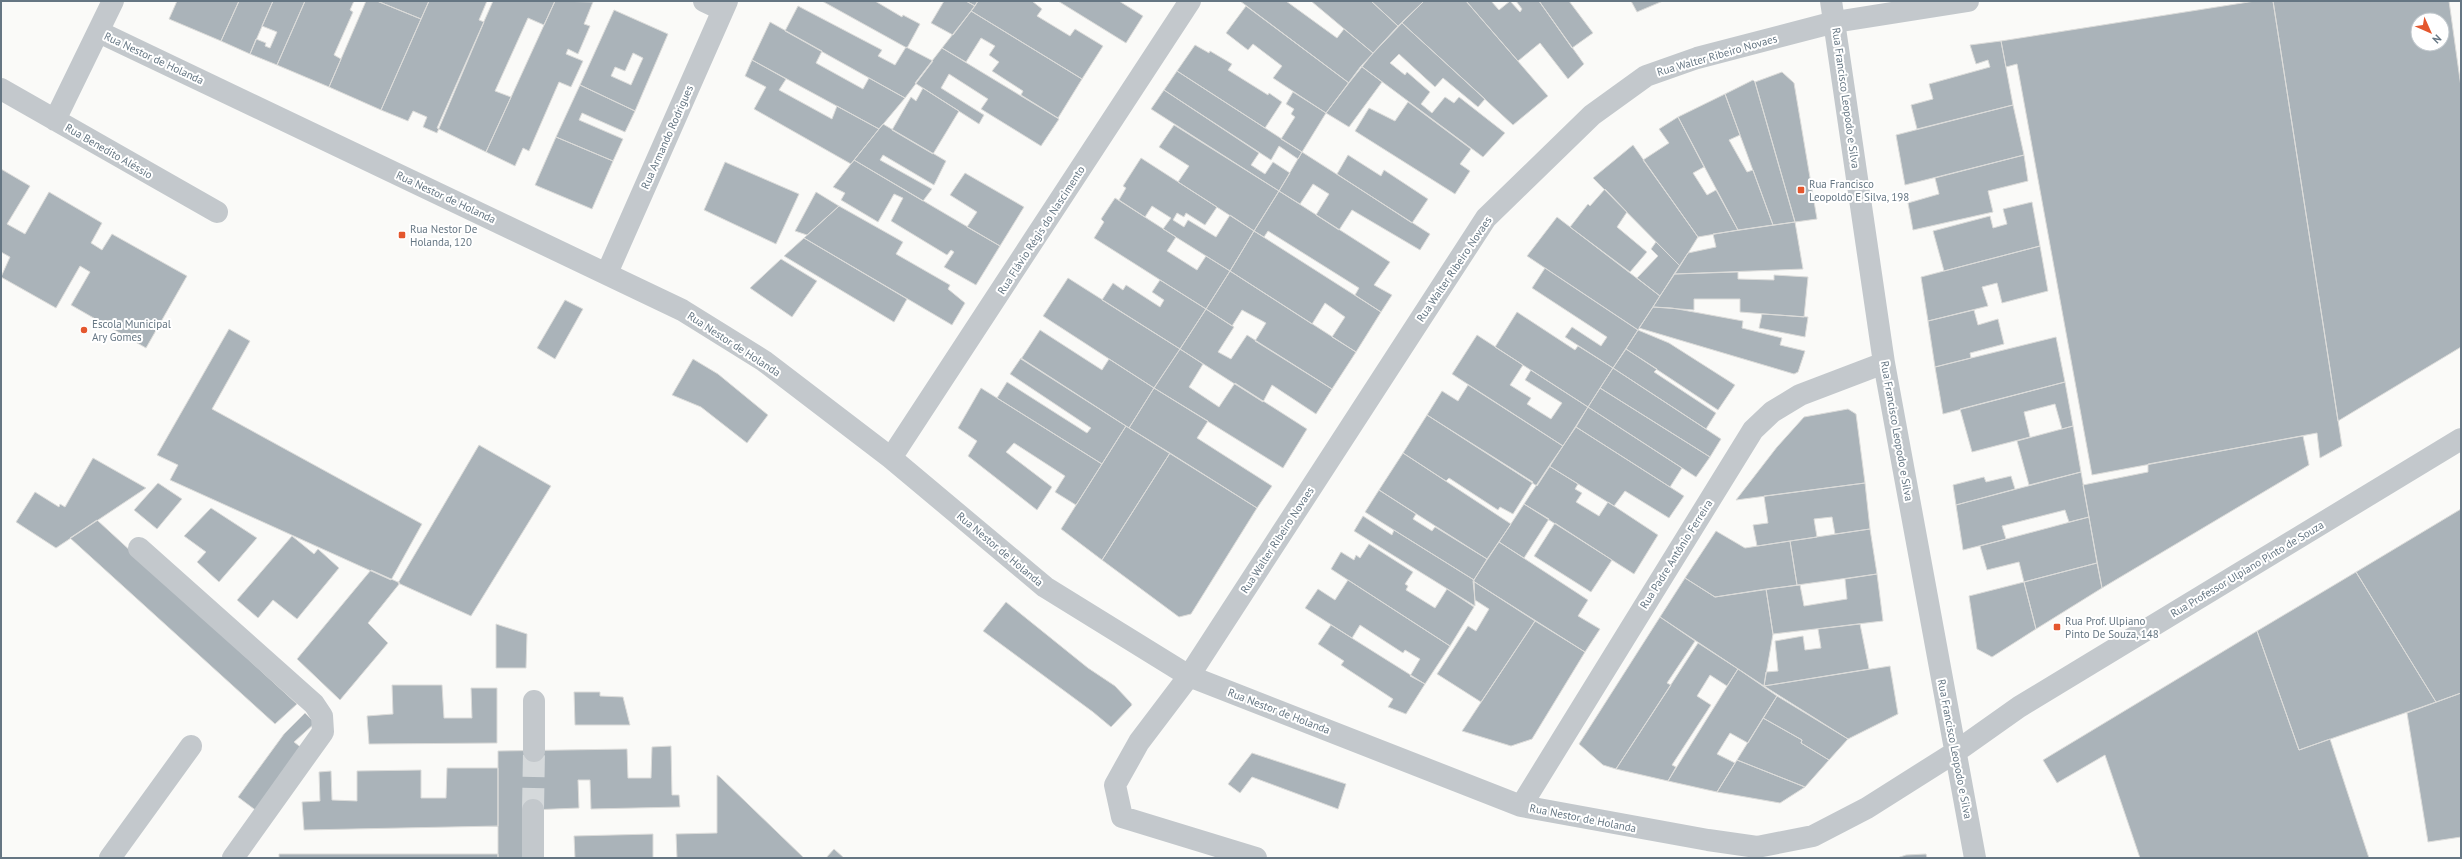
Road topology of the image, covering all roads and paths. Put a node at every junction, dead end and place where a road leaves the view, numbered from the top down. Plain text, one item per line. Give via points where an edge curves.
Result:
1 (113, 1) edge
2 (1190, 1) edge
3 (1831, 1) edge
4 (1968, 1) edge
5 (718, 4) edge
6 (1835, 22) junction
7 (98, 32) junction
8 (1, 89) edge
9 (55, 120) junction
10 (217, 212) dead end
11 (607, 273) junction
12 (1884, 363) junction
13 (2461, 440) edge
14 (891, 458) junction
15 (139, 548) dead end
16 (1189, 676) junction
17 (534, 701) dead end
18 (191, 746) dead end
19 (534, 751) tunnel mouth
20 (1954, 753) junction
21 (1521, 806) junction
22 (534, 810) tunnel mouth
23 (110, 858) edge
24 (233, 858) edge
25 (533, 858) edge
26 (1256, 858) edge
27 (1975, 858) edge

1 - 7 street
2 - 14 street, Rua Flávio Régis do Nascimento
3 - 6 street, Rua Francisco Leopodo e Silva
4 - 6 street, Rua Walter Ribeiro Novaes
5 - 11 street, Rua Armando Rodrigues
6 - 12 street, Rua Francisco Leopodo e Silva
6 - 16 street, Rua Walter Ribeiro Novaes via 1697,58 1646,76 1592,115 1486,218
7 - 9 street
7 - 11 street, Rua Nestor de Holanda
8 - 9 street, Rua Benedito Aléssio
9 - 10 street, Rua Benedito Aléssio
11 - 14 street, Rua Nestor de Holanda via 682,310 764,361
12 - 20 street, Rua Francisco Leopodo e Silva
12 - 21 street, Rua Padre Antônio Ferreira via 1800,395 1772,412 1753,430
13 - 20 street, Rua Professor Ulpiano Pinto de Souza via 2019,707
14 - 16 street, Rua Nestor de Holanda via 1045,587
15 - 24 street via 314,704 322,716 322,732
16 - 21 street, Rua Nestor de Holanda
16 - 26 street, Rua Walter Ribeiro Novaes via 1139,742 1116,785 1122,817
17 - 19 street
18 - 23 street
20 - 21 street, Rua Nestor de Holanda via 1867,808 1813,836 1757,847
20 - 27 street, Rua Francisco Leopodo e Silva
22 - 25 street

